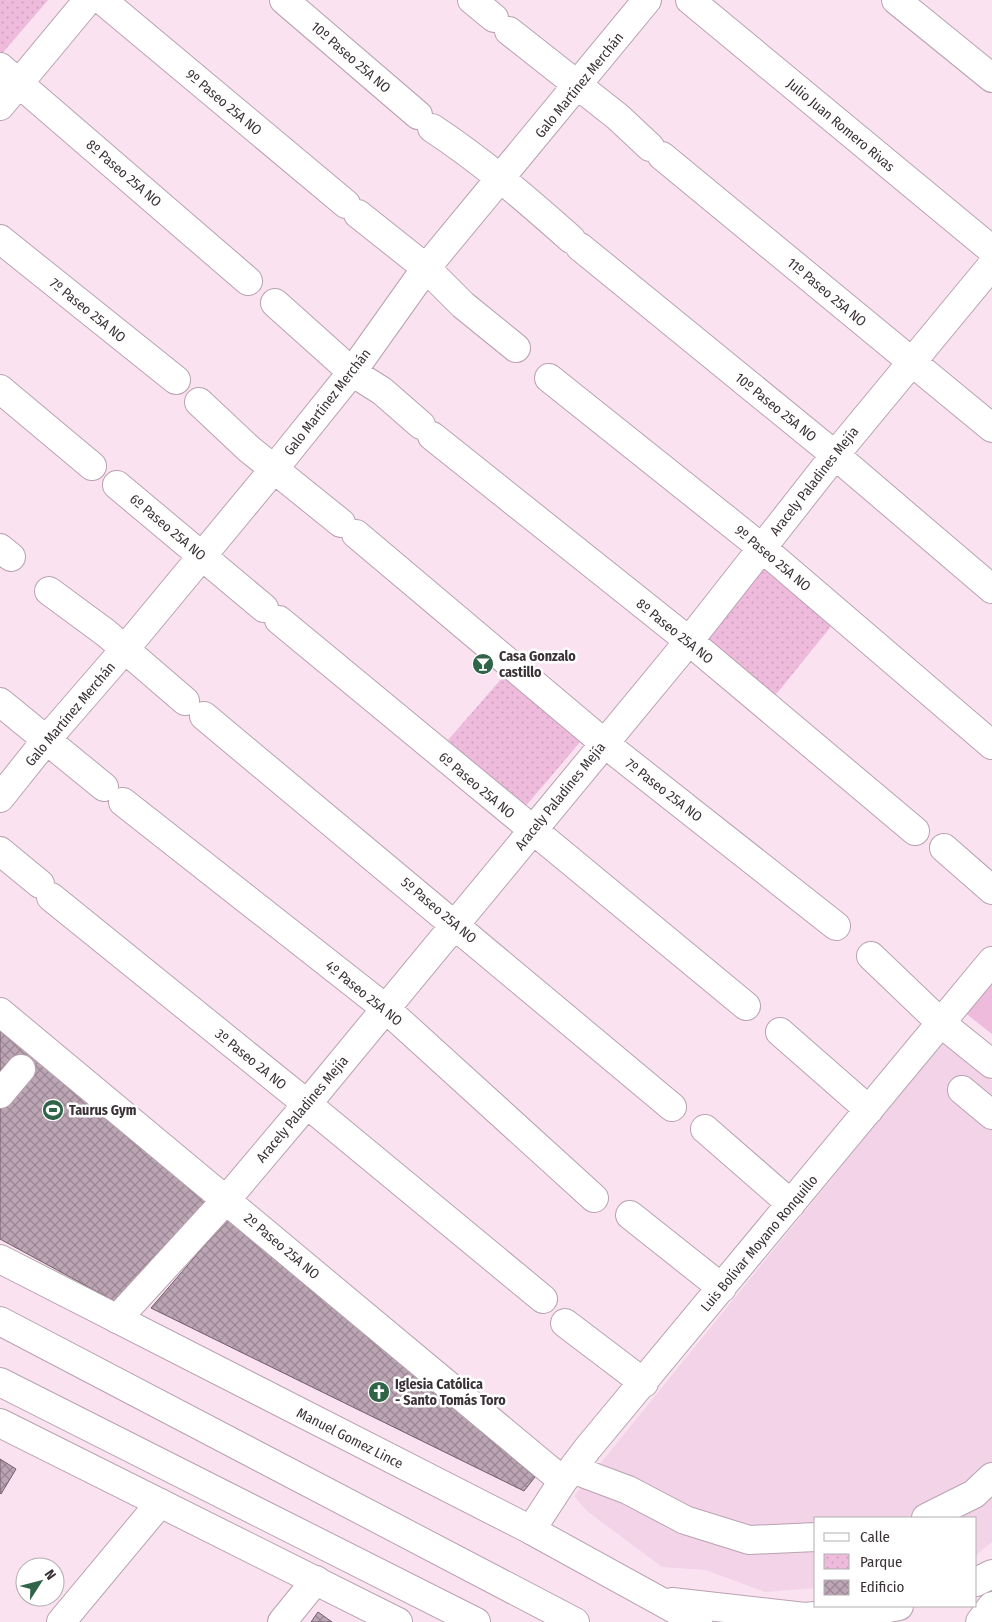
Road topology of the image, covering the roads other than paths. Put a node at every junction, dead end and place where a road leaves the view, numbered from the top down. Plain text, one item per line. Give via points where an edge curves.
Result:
1 (88, 0) edge
2 (102, 0) edge
3 (284, 0) edge
4 (472, 0) edge
5 (647, 0) edge
6 (690, 0) edge
7 (896, 0) edge
8 (10, 75) edge
9 (992, 78) edge
10 (579, 85) junction
11 (0, 106) edge
12 (502, 178) junction
13 (0, 239) edge
14 (992, 250) edge
15 (992, 265) edge
16 (426, 268) junction
17 (248, 281) dead end
18 (275, 303) dead end
19 (516, 348) dead end
20 (911, 361) junction
21 (352, 372) junction
22 (549, 378) dead end
23 (176, 380) dead end
24 (0, 389) edge
25 (199, 402) dead end
26 (992, 428) edge
27 (835, 455) junction
28 (92, 466) dead end
29 (274, 469) junction
30 (117, 485) dead end
31 (762, 548) junction
32 (203, 556) junction
33 (992, 589) edge
34 (50, 591) dead end
35 (689, 641) junction
36 (126, 649) junction
37 (0, 702) edge
38 (47, 739) junction
39 (604, 743) junction
40 (992, 745) edge
41 (0, 798) edge
42 (532, 830) junction
43 (915, 830) dead end
44 (944, 848) dead end
45 (0, 851) edge
46 (992, 890) edge
47 (456, 924) junction
48 (836, 926) dead end
49 (871, 956) dead end
50 (992, 961) edge
51 (746, 1006) dead end
52 (386, 1008) junction
53 (0, 1012) edge
54 (941, 1023) junction
55 (780, 1032) dead end
56 (992, 1064) edge
57 (21, 1069) dead end
58 (962, 1090) dead end
59 (0, 1094) edge
60 (307, 1104) junction
61 (672, 1107) dead end
62 (869, 1110) junction
63 (992, 1115) edge
64 (705, 1129) dead end
65 (594, 1198) dead end
66 (226, 1200) junction
67 (791, 1204) junction
68 (630, 1215) dead end
69 (0, 1259) edge
70 (722, 1288) junction
71 (543, 1299) dead end
72 (117, 1319) junction
73 (0, 1321) edge
74 (565, 1323) dead end
75 (0, 1382) edge
76 (644, 1383) junction
77 (0, 1423) edge
78 (574, 1466) junction
79 (992, 1476) edge
80 (160, 1503) junction
81 (928, 1517) edge
82 (531, 1530) junction
83 (814, 1537) edge
84 (992, 1574) edge
85 (316, 1580) junction
86 (977, 1582) edge
87 (661, 1601) junction
88 (992, 1606) edge
89 (894, 1607) edge
90 (61, 1622) edge
91 (282, 1622) edge
92 (398, 1622) edge
93 (476, 1622) edge
94 (575, 1622) edge
95 (698, 1622) edge
96 (980, 1622) edge

1 - 8 street
2 - 16 street, 9º Paseo 25A NO
3 - 12 street, 10º Paseo 25A NO via 425,121
4 - 10 street, 11º Paseo 25A NO
5 - 10 street, Galo Martínez Merchán
6 - 14 street, Julio Juan Romero Rivas
7 - 9 street
8 - 11 street
8 - 17 street, 8º Paseo 25A NO
10 - 12 street, Galo Martínez Merchán
10 - 20 street, 11º Paseo 25A NO
12 - 16 street, Galo Martínez Merchán
12 - 27 street, 10º Paseo 25A NO via 576,243
13 - 23 street, 7º Paseo 25A NO
15 - 20 street, Aracely Paladines Mejía
16 - 19 street, 9º Paseo 25A NO
16 - 21 street, Galo Martínez Merchán
18 - 21 street, 8º Paseo 25A NO
20 - 26 street, 11º Paseo 25A NO
20 - 27 street, Aracely Paladines Mejía
21 - 29 street, Galo Martínez Merchán
21 - 35 street, 8º Paseo 25A NO via 382,391 426,431
22 - 31 street, 9º Paseo 25A NO
24 - 28 street
25 - 29 street, 7º Paseo 25A NO
27 - 31 street, Aracely Paladines Mejía
27 - 33 street, 10º Paseo 25A NO
29 - 32 street, Galo Martínez Merchán
29 - 39 street, 7º Paseo 25A NO via 349,528
30 - 32 street, 6º Paseo 25A NO
31 - 35 street, Aracely Paladines Mejía
31 - 40 street, 9º Paseo 25A NO
32 - 36 street, Galo Martínez Merchán
32 - 42 street, 6º Paseo 25A NO
34 - 36 street, 5º Paseo 25A NO
35 - 39 street, Aracely Paladines Mejía
35 - 43 street, 8º Paseo 25A NO
36 - 38 street, Galo Martínez Merchán
36 - 47 street, 5º Paseo 25A NO
37 - 38 street, 4º Paseo 25A NO
38 - 41 street, Galo Martínez Merchán
38 - 52 street, 4º Paseo 25A NO
39 - 42 street, Aracely Paladines Mejía
39 - 48 street, 7º Paseo 25A NO
42 - 47 street, Aracely Paladines Mejía
42 - 51 street, 6º Paseo 25A NO
44 - 46 street
45 - 60 street, 3º Paseo 2A NO
47 - 52 street, Aracely Paladines Mejía
47 - 61 street, 5º Paseo 25A NO
49 - 54 street
50 - 54 street, Luis Bolívar Moyano Ronquillo
52 - 60 street, Aracely Paladines Mejía
52 - 65 street, 4º Paseo 25A NO
53 - 66 street, 2º Paseo 25A NO
54 - 56 street
54 - 62 street, Luis Bolívar Moyano Ronquillo
55 - 62 street
57 - 59 street
58 - 63 street
60 - 66 street, Aracely Paladines Mejía
60 - 71 street, 3º Paseo 2A NO
62 - 67 street, Luis Bolívar Moyano Ronquillo
64 - 67 street
66 - 72 street, Aracely Paladines Mejía
66 - 78 street, 2º Paseo 25A NO
67 - 70 street, Luis Bolívar Moyano Ronquillo
68 - 70 street
69 - 72 street, Manuel Gomez Lince
70 - 76 street, Luis Bolívar Moyano Ronquillo
72 - 82 street, Manuel Gomez Lince
73 - 94 street
74 - 76 street
75 - 93 street
76 - 78 street, Luis Bolívar Moyano Ronquillo
77 - 80 street
78 - 82 street, Luis Bolívar Moyano Ronquillo
78 - 83 street via 685,1520 749,1540
79 - 81 street via 974,1494
80 - 85 street
80 - 90 street
82 - 87 street, Manuel Gomez Lince
84 - 86 street
85 - 91 street
85 - 92 street
87 - 89 street via 805,1617
87 - 95 street, Manuel Gomez Lince
88 - 96 street

